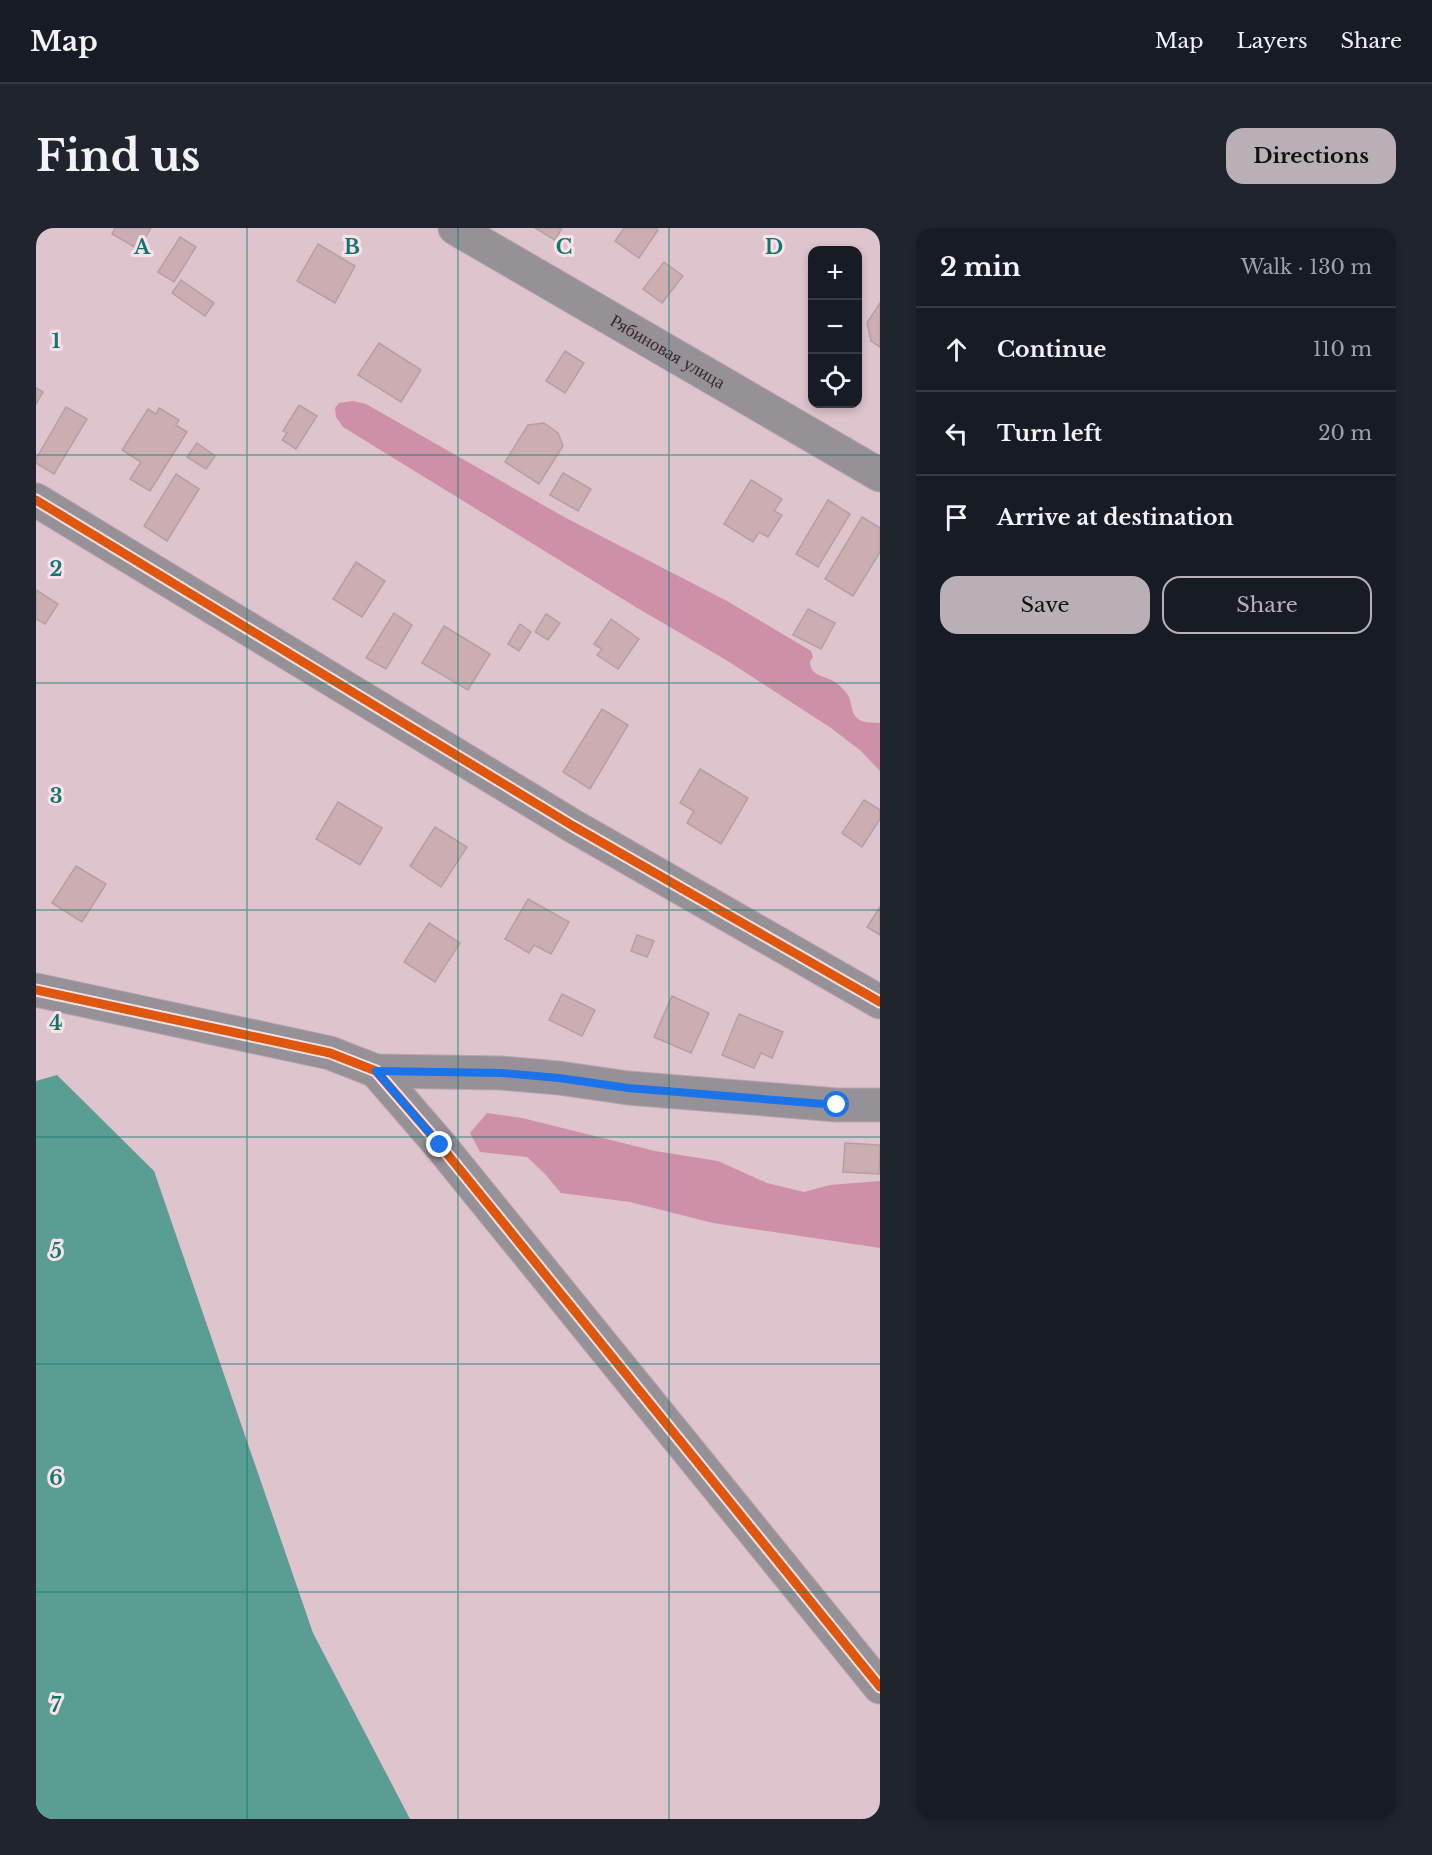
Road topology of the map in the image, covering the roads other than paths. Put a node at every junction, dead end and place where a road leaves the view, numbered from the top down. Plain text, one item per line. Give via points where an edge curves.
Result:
1 (455, 228) edge
2 (880, 475) edge
3 (36, 500) edge
4 (36, 990) edge
5 (880, 1002) edge
6 (376, 1071) junction
7 (880, 1105) edge
8 (880, 1687) edge

1 - 2 street, Рябиновая улица
3 - 5 street via 573,826
4 - 6 street via 330,1053
6 - 7 street via 501,1073 628,1088
6 - 8 street

